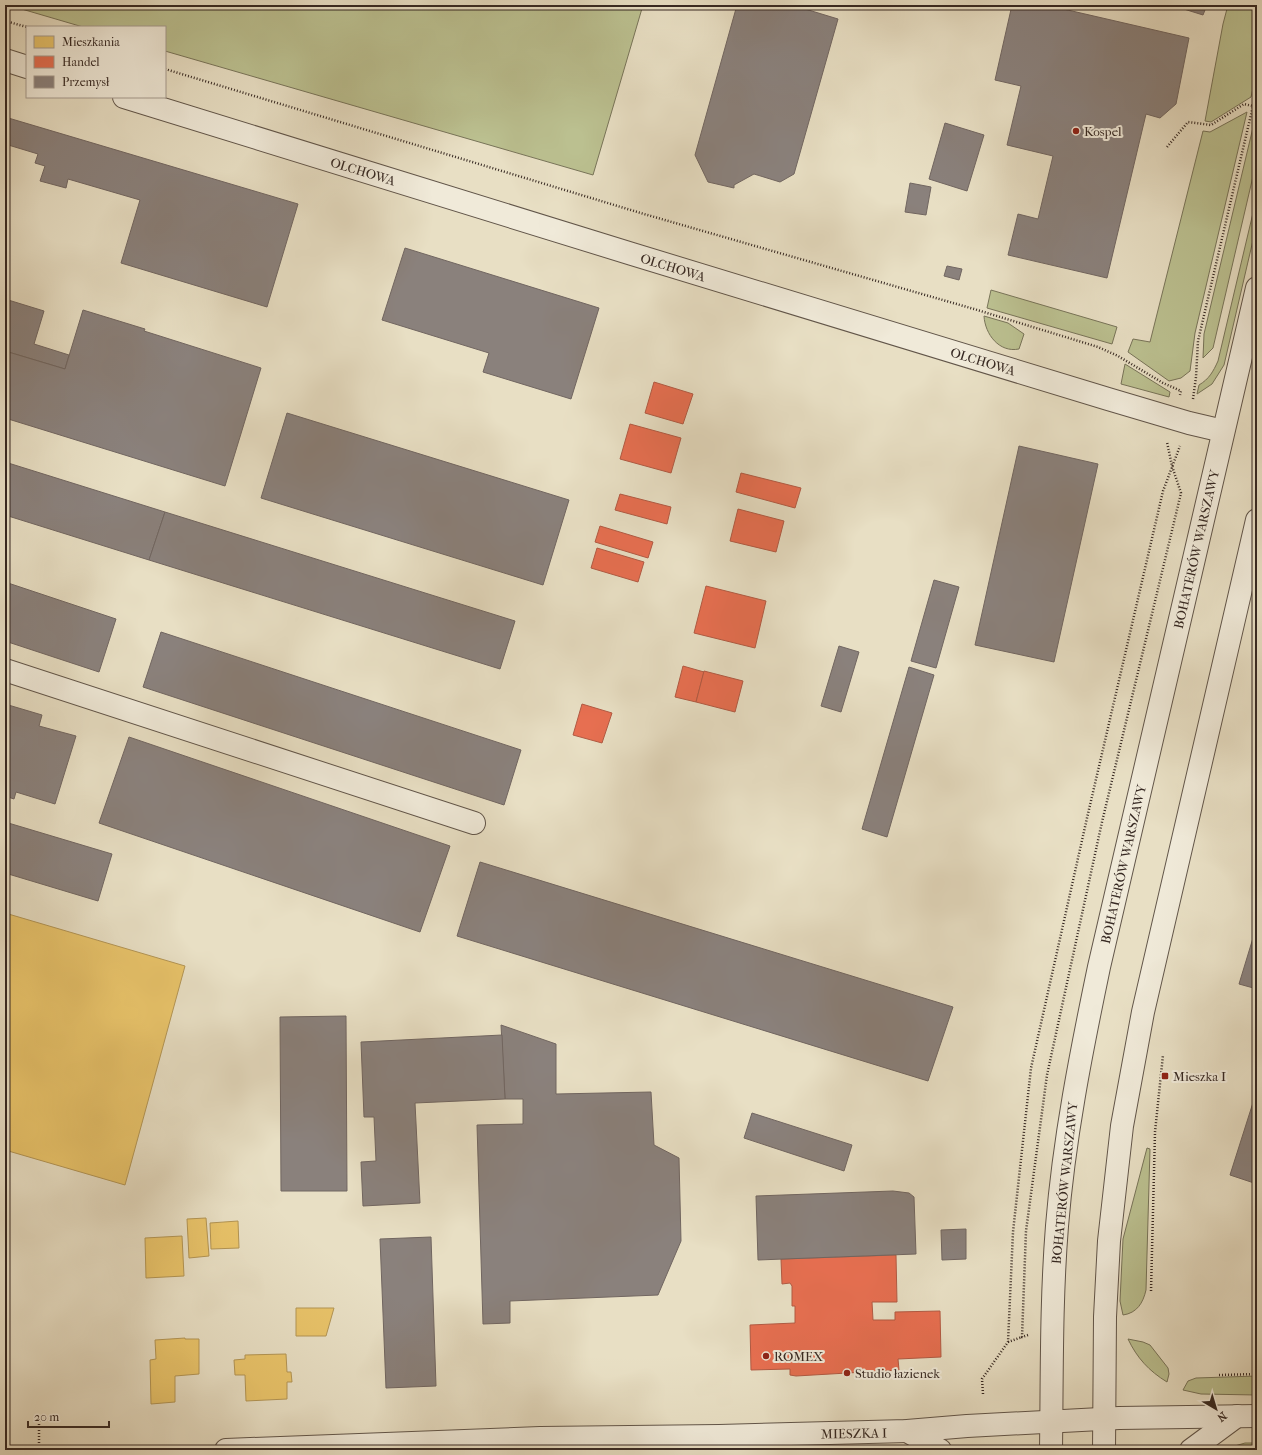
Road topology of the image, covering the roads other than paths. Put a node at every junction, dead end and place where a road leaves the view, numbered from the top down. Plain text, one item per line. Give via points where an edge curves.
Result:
1 (5, 60) edge
2 (26, 67) edge
3 (127, 98) edge
4 (1257, 288) edge
5 (1224, 431) junction
6 (1257, 520) edge
7 (5, 670) edge
8 (474, 823) dead end
9 (1247, 1416) edge
10 (1104, 1418) junction
11 (1051, 1422) junction
12 (907, 1431) junction
13 (226, 1450) edge
14 (940, 1450) edge
15 (1051, 1450) edge
16 (1104, 1450) edge
17 (1191, 1450) edge

1 - 2 street
3 - 5 street, OLCHOWA via 1181,421
4 - 5 street, BOHATERÓW WARSZAWY
5 - 11 street, BOHATERÓW WARSZAWY via 1101,959 1078,1071 1057,1226
6 - 10 street via 1143,1012 1122,1126 1109,1241
7 - 8 street
9 - 10 street, MIESZKA I
9 - 17 street
10 - 11 street, MIESZKA I
10 - 16 street
11 - 12 street, MIESZKA I
11 - 15 street, BOHATERÓW WARSZAWY
12 - 13 street, MIESZKA I via 540,1438
12 - 14 street

